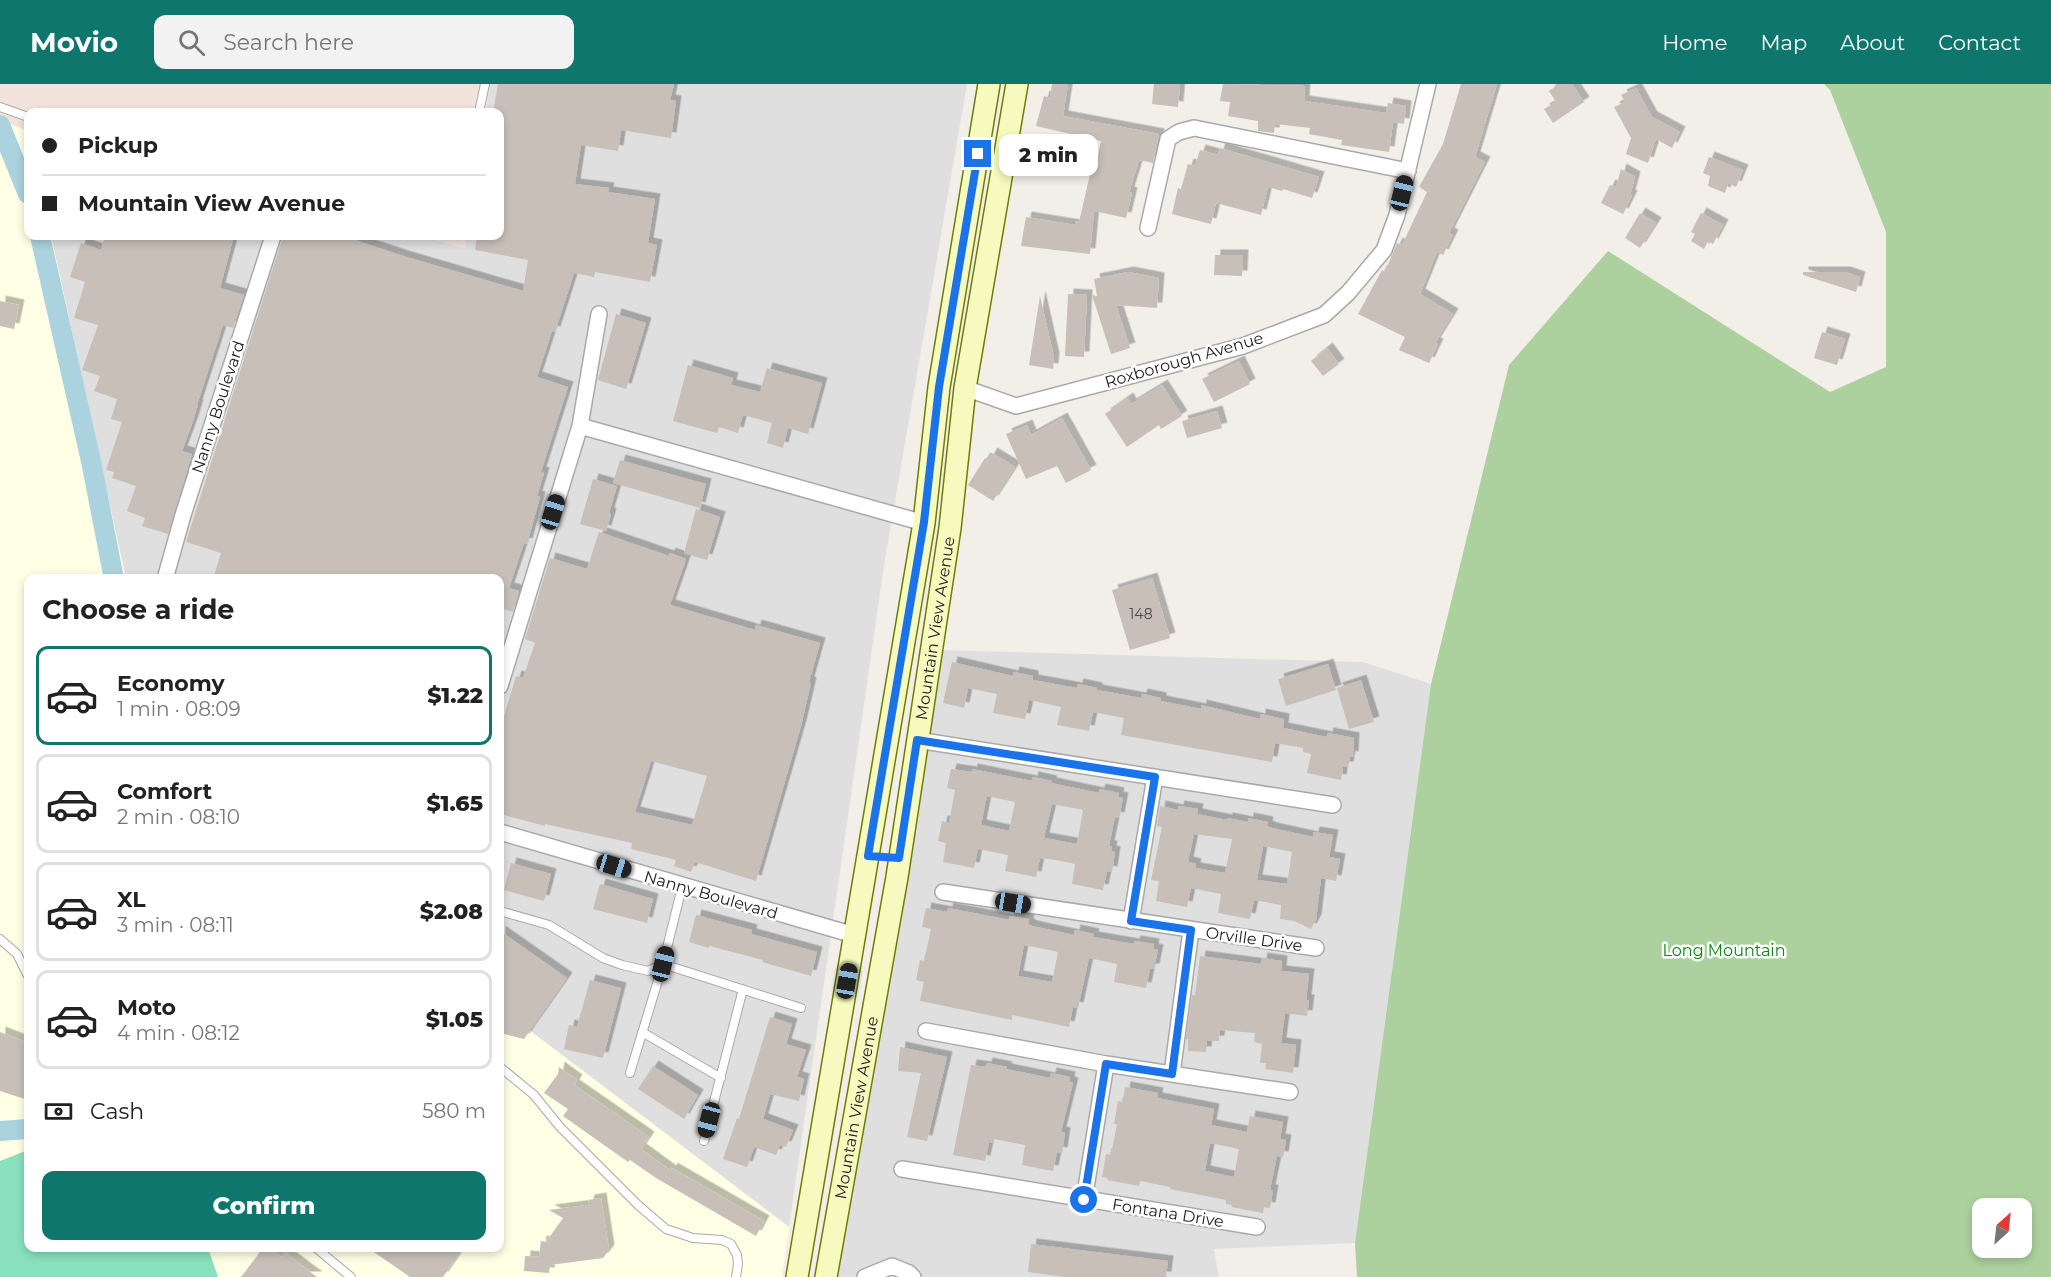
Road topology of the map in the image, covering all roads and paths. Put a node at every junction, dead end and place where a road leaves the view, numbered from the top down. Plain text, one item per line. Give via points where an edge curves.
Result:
1 (485, 84) edge
2 (989, 84) edge
3 (1017, 84) edge
4 (1428, 84) edge
5 (0, 107) edge
6 (480, 108) edge
7 (24, 116) edge
8 (1408, 171) junction
9 (1148, 228) dead end
10 (272, 240) edge
11 (599, 314) dead end
12 (965, 388) junction
13 (580, 426) junction
14 (924, 522) junction
15 (917, 559) junction
16 (944, 561) junction
17 (166, 574) edge
18 (504, 673) edge
19 (917, 740) junction
20 (1155, 777) junction
21 (1334, 805) dead end
22 (504, 833) edge
23 (868, 856) junction
24 (899, 858) junction
25 (682, 887) junction
26 (942, 892) dead end
27 (504, 912) edge
28 (1131, 921) junction
29 (1191, 930) junction
30 (854, 935) junction
31 (0, 939) edge
32 (1316, 948) dead end
33 (663, 964) junction
34 (24, 968) edge
35 (743, 989) junction
36 (801, 1008) dead end
37 (926, 1031) dead end
38 (642, 1032) junction
39 (1106, 1064) junction
40 (504, 1070) edge
41 (630, 1073) dead end
42 (1172, 1074) junction
43 (721, 1078) junction
44 (1290, 1092) dead end
45 (704, 1141) dead end
46 (902, 1169) dead end
47 (1084, 1200) junction
48 (1257, 1227) dead end
49 (321, 1252) edge
50 (351, 1277) edge
51 (736, 1277) edge
52 (797, 1277) edge
53 (826, 1277) edge
54 (866, 1277) edge
55 (913, 1277) edge

1 - 6 lane
2 - 14 main road, Mountain View Avenue via 939,387
3 - 12 main road, Mountain View Avenue
4 - 8 street, Roxborough Avenue
5 - 7 lane
8 - 9 street via 1194,128 1168,139
8 - 12 street, Roxborough Avenue via 1384,250 1324,315 1243,346 1016,406
10 - 17 street, Nanny Boulevard
11 - 13 street
12 - 16 main road, Mountain View Avenue
13 - 14 street
13 - 18 street
14 - 15 main road, Mountain View Avenue
15 - 16 main road
15 - 23 main road, Mountain View Avenue
16 - 19 main road, Mountain View Avenue
19 - 20 street
19 - 24 main road, Mountain View Avenue
20 - 21 street
20 - 28 street
22 - 25 street, Nanny Boulevard
23 - 24 main road
23 - 30 main road, Mountain View Avenue
24 - 53 main road, Mountain View Avenue
25 - 30 street, Nanny Boulevard
25 - 33 lane
26 - 28 street, Orville Drive
27 - 33 lane via 549,925 622,966 648,971
28 - 29 street, Orville Drive
29 - 32 street, Orville Drive
29 - 42 street
30 - 52 main road, Mountain View Avenue
31 - 34 lane via 17,954
33 - 35 lane
33 - 38 lane
35 - 36 lane
35 - 43 lane
37 - 39 street
38 - 41 lane
38 - 43 lane
39 - 42 street
39 - 47 street
40 - 51 lane via 534,1095 560,1127 660,1225 683,1236 731,1244 737,1255
42 - 44 street
43 - 45 lane
46 - 47 street, Fontana Drive
47 - 48 street, Fontana Drive
49 - 50 lane
54 - 55 street via 892,1266

